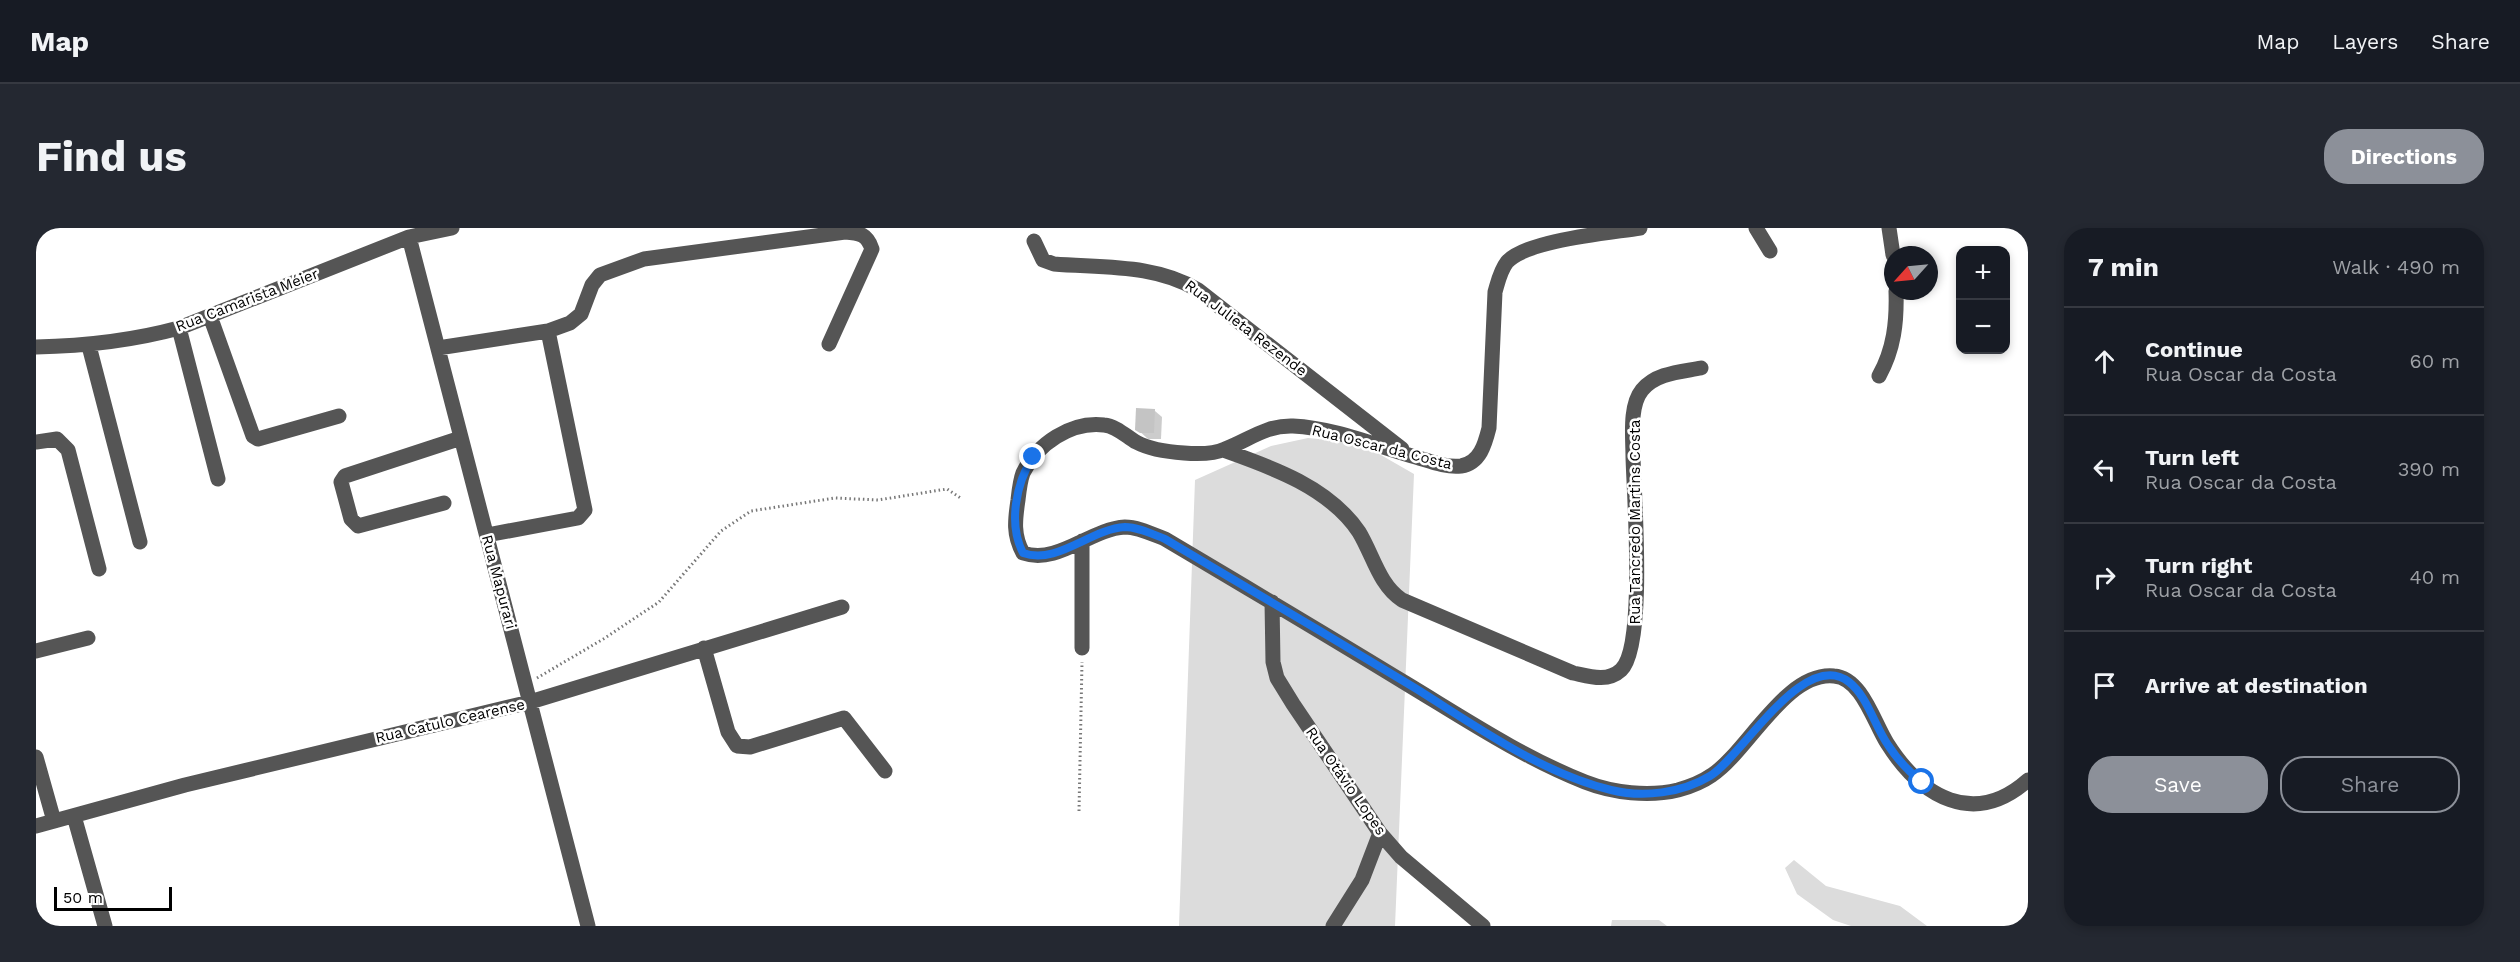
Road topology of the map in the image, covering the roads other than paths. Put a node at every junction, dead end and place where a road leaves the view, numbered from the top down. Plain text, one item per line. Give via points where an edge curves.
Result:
1 (452, 228) edge
2 (1640, 228) edge
3 (1756, 228) edge
4 (1889, 228) edge
5 (409, 237) junction
6 (1034, 241) dead end
7 (1892, 246) edge
8 (1770, 251) dead end
9 (1896, 300) edge
10 (210, 316) junction
11 (179, 328) junction
12 (548, 331) junction
13 (829, 344) dead end
14 (89, 346) junction
15 (36, 347) edge
16 (438, 348) junction
17 (1701, 368) dead end
18 (1879, 376) dead end
19 (339, 416) dead end
20 (461, 438) junction
21 (36, 442) edge
22 (1223, 450) junction
23 (1409, 455) junction
24 (218, 479) dead end
25 (444, 503) dead end
26 (487, 535) junction
27 (1082, 541) junction
28 (140, 542) dead end
29 (99, 569) dead end
30 (1272, 602) junction
31 (842, 607) dead end
32 (88, 638) dead end
33 (704, 648) junction
34 (1082, 648) road end
35 (36, 651) edge
36 (530, 702) junction
37 (36, 757) edge
38 (885, 771) dead end
39 (2028, 780) edge
40 (74, 816) junction
41 (54, 821) junction
42 (36, 826) edge
43 (1380, 833) junction
44 (105, 926) edge
45 (588, 926) edge
46 (1333, 926) edge
47 (1482, 926) edge

1 - 5 street, Rua Camarista Méier
2 - 23 street, Rua Oscar da Costa via 1533,246 1507,262 1496,292 1485,444 1479,455 1462,466
3 - 8 street
4 - 7 street
5 - 10 street, Rua Camarista Méier
5 - 16 street, Rua Mapurari
6 - 23 street, Rua Julieta Rezende via 1043,260 1054,264 1157,272 1177,278 1207,297
9 - 18 street via 1891,354
10 - 11 street, Rua Camarista Méier
10 - 19 street via 253,436 258,439
11 - 14 street, Rua Camarista Méier
11 - 24 street
12 - 13 street via 581,314 600,275 644,259 860,233 872,249
12 - 16 street
12 - 26 street via 585,510 578,518
14 - 15 street, Rua Camarista Méier
14 - 28 street
16 - 20 street, Rua Mapurari
17 - 22 street, Rua Tancredo Martins Costa via 1651,381 1640,393 1633,431 1634,634 1622,669 1611,676 1597,678 1573,673 1402,600 1388,588 1356,529 1339,511 1289,476
20 - 25 street via 345,476 341,482 351,519 358,526
20 - 26 street, Rua Mapurari
21 - 29 street via 57,439 68,450
22 - 23 street, Rua Oscar da Costa via 1265,429 1291,426 1342,435
22 - 27 street, Rua Oscar da Costa via 1185,453 1151,448 1101,424 1053,439 1033,457 1022,476 1016,539 1023,553 1035,557
26 - 36 street, Rua Mapurari
27 - 30 street, Rua Oscar da Costa via 1126,527 1143,531 1165,539
27 - 34 street
30 - 39 street, Rua Oscar da Costa via 1518,751 1586,782 1614,790 1677,790 1703,779 1727,762 1796,689 1820,676 1836,675 1858,692 1887,744 1905,767 1939,797 1968,805 1986,804 2001,799
30 - 43 street, Rua Otávio Lopes via 1271,644 1277,678
31 - 33 street, Rua Catulo Cearense
32 - 35 street
33 - 36 street, Rua Catulo Cearense
33 - 38 street via 728,732 737,746 750,747 844,718
36 - 40 street, Rua Catulo Cearense via 185,785
36 - 45 street, Rua Mapurari
37 - 41 street
40 - 41 street, Rua Catulo Cearense
40 - 44 street
41 - 42 street, Rua Catulo Cearense
43 - 46 street via 1362,880
43 - 47 street, Rua Otávio Lopes via 1401,857

